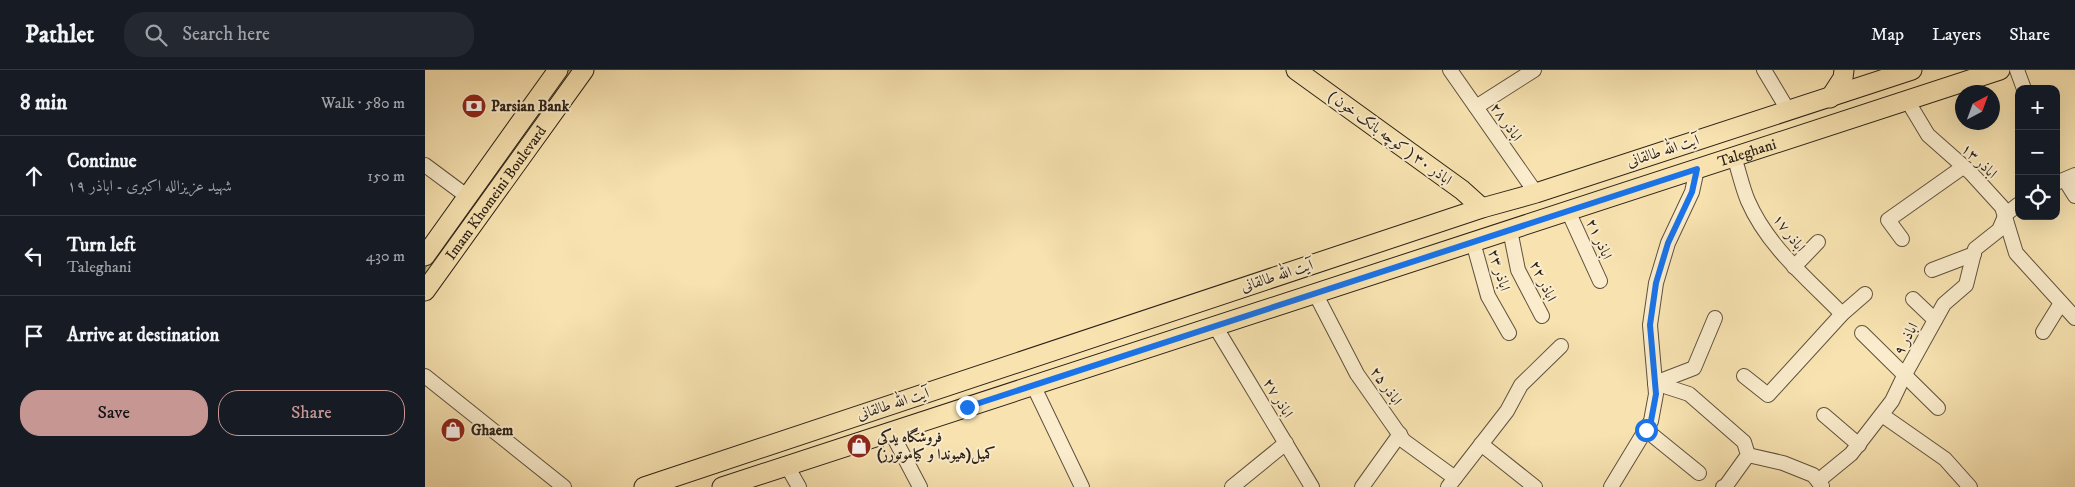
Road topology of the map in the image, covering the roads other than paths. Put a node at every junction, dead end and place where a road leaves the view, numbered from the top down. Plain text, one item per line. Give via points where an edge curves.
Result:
1 (558, 70) edge
2 (584, 70) edge
3 (1450, 70) edge
4 (1534, 70) edge
5 (1764, 70) edge
6 (1844, 70) edge
7 (1912, 70) edge
8 (2000, 70) edge
9 (2017, 70) edge
10 (1299, 71) edge
11 (2023, 85) edge
12 (1830, 98) junction
13 (1907, 100) junction
14 (1476, 107) junction
15 (1787, 110) junction
16 (1734, 157) junction
17 (425, 165) edge
18 (1619, 166) junction
19 (1963, 167) junction
20 (1697, 169) junction
21 (2066, 179) edge
22 (1560, 185) junction
23 (1628, 191) junction
24 (1536, 193) junction
25 (2075, 196) edge
26 (468, 197) junction
27 (2015, 207) edge
28 (1482, 208) junction
29 (1568, 211) junction
30 (2006, 214) junction
31 (1510, 230) junction
32 (1902, 239) dead end
33 (1473, 242) junction
34 (1819, 242) dead end
35 (1974, 254) junction
36 (425, 256) edge
37 (1794, 267) junction
38 (1932, 270) dead end
39 (1599, 281) dead end
40 (425, 292) edge
41 (1315, 294) junction
42 (1865, 294) dead end
43 (1913, 298) dead end
44 (2061, 303) junction
45 (1842, 314) junction
46 (1542, 316) dead end
47 (1715, 318) dead end
48 (2075, 318) edge
49 (1935, 320) junction
50 (1215, 326) junction
51 (2043, 332) dead end
52 (1509, 333) dead end
53 (1862, 333) dead end
54 (1561, 346) dead end
55 (425, 376) edge
56 (1744, 376) dead end
57 (1904, 376) junction
58 (1655, 383) junction
59 (1033, 385) junction
60 (1938, 408) dead end
61 (1824, 415) dead end
62 (1882, 415) junction
63 (1646, 430) junction
64 (891, 432) junction
65 (1400, 434) junction
66 (1285, 443) junction
67 (1481, 444) junction
68 (1859, 445) junction
69 (1748, 455) junction
70 (787, 466) junction
71 (1699, 473) dead end
72 (1451, 482) edge
73 (1820, 484) edge
74 (564, 487) edge
75 (644, 487) edge
76 (723, 487) edge
77 (799, 487) edge
78 (919, 487) edge
79 (1083, 487) edge
80 (1232, 487) edge
81 (1312, 487) edge
82 (1362, 487) edge
83 (1535, 487) edge
84 (1611, 487) edge
85 (1723, 487) edge
86 (1970, 487) edge

1 - 26 main road, Imam Khomeini Boulevard
2 - 40 main road, Imam Khomeini Boulevard
3 - 14 street, اباذر ۲۸
4 - 14 street
5 - 15 street
6 - 12 main road via 1843,78
7 - 12 main road, آیت الله طالقانی
8 - 13 main road, Taleghani
9 - 11 street
10 - 28 main road, اباذر ۳۰ ( کوچه بانک خون )
12 - 15 main road, آیت الله طالقانی
13 - 16 main road, Taleghani
13 - 19 street, اباذر ۱۳ via 1928,135
14 - 24 street, اباذر ۲۸
15 - 18 main road, آیت الله طالقانی
16 - 20 main road, Taleghani
16 - 37 street, اباذر ۱۷ via 1748,201 1769,238
17 - 26 street
18 - 22 main road, آیت الله طالقانی
18 - 23 main road via 1613,175 1613,183
19 - 30 street, اباذر ۱۳
19 - 32 street via 1888,220
20 - 23 main road, Taleghani
20 - 58 street via 1692,192 1668,243 1656,283 1650,325
21 - 25 street
22 - 24 main road, آیت الله طالقانی
22 - 29 main road via 1570,189 1575,196
23 - 29 main road, Taleghani
24 - 28 main road, آیت الله طالقانی
26 - 36 main road, Imam Khomeini Boulevard
27 - 30 street, اباذر ۹
28 - 75 main road, آیت الله طالقانی
29 - 31 main road, Taleghani
29 - 39 street, اباذر ۲۱
30 - 35 street, اباذر ۹ via 1999,230 1975,249
30 - 44 street, اباذر ۱۳ via 2016,253
31 - 33 main road, Taleghani
31 - 46 street, اباذر ۲۲ via 1518,270
33 - 41 main road, Taleghani
33 - 52 street, اباذر ۲۳ via 1488,296
34 - 37 street
35 - 38 street
35 - 49 street, اباذر ۹ via 1966,285 1944,304
37 - 45 street, اباذر ۱۷
41 - 50 main road, Taleghani
41 - 65 street, اباذر ۲۵ via 1357,374
42 - 45 street
43 - 49 street
44 - 48 street, اباذر ۱۳
44 - 51 street
45 - 56 street via 1768,395
47 - 58 street via 1693,368
49 - 57 street, اباذر ۹
50 - 59 main road, Taleghani
50 - 66 street, اباذر ۲۷
53 - 57 street
54 - 67 street via 1521,385 1507,411
55 - 74 street
57 - 60 street
57 - 62 street, اباذر ۹
58 - 63 street via 1651,421
58 - 69 street via 1689,394 1744,442
59 - 64 main road, Taleghani
59 - 79 street
61 - 68 street
62 - 68 street, اباذر ۹
62 - 86 street via 1945,459
63 - 71 street
63 - 84 street
64 - 70 main road, Taleghani
64 - 78 street
65 - 72 street, اباذر ۲۵
65 - 82 street
66 - 80 street
66 - 81 street, اباذر ۲۷
67 - 72 street
67 - 83 street
68 - 73 street, اباذر ۹
69 - 73 street via 1783,463 1813,475
69 - 85 street
70 - 76 main road, Taleghani
70 - 77 street

